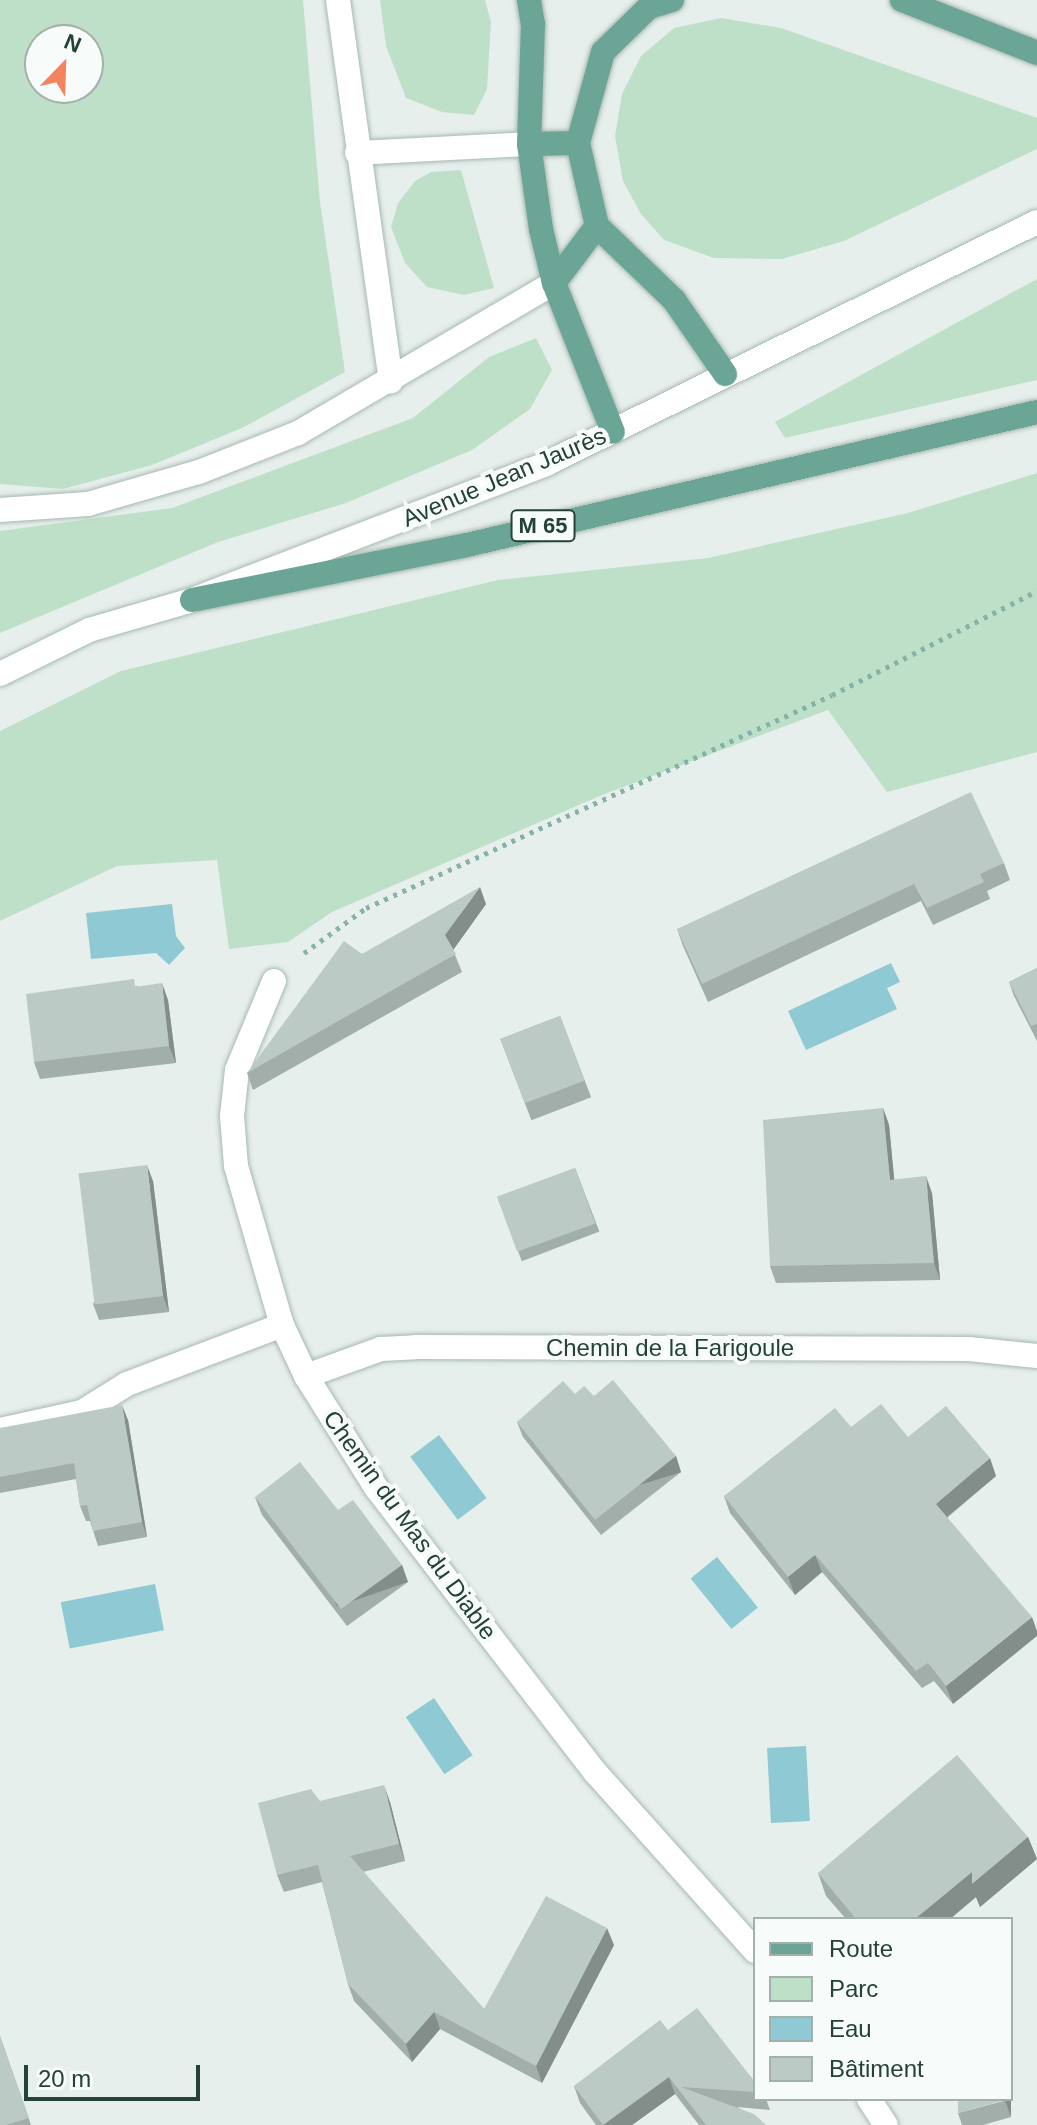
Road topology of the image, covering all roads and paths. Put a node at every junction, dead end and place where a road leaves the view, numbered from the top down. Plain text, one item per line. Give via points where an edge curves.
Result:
1 (338, 0) edge
2 (529, 0) edge
3 (672, 0) edge
4 (902, 0) edge
5 (1037, 53) edge
6 (578, 143) junction
7 (529, 144) junction
8 (357, 153) junction
9 (1037, 222) edge
10 (597, 226) junction
11 (554, 283) junction
12 (725, 374) junction
13 (391, 381) junction
14 (1037, 412) edge
15 (613, 432) junction
16 (0, 510) edge
17 (1037, 591) edge
18 (192, 600) junction
19 (0, 674) edge
20 (274, 981) joint
21 (282, 1325) junction
22 (1037, 1356) edge
23 (306, 1376) junction
24 (0, 1430) edge
25 (753, 1949) edge
26 (870, 2101) edge
27 (886, 2125) edge

1 - 8 street
2 - 7 main road
3 - 6 main road via 649,7 603,52
4 - 5 main road
6 - 7 main road
6 - 10 main road
7 - 8 street
7 - 11 main road
8 - 13 street
9 - 12 street, Avenue Jean Jaurès
10 - 11 main road
10 - 12 main road via 674,300
11 - 13 street
11 - 15 main road
12 - 15 street, Avenue Jean Jaurès
13 - 16 street via 298,433 199,472 88,504
14 - 18 main road, M 65 via 467,545
15 - 18 street, Avenue Jean Jaurès via 548,463
17 - 20 path via 832,695 366,908 326,932
18 - 19 street, Avenue Jean Jaurès via 89,630
20 - 21 street, Chemin du Mas du Diable via 237,1070 232,1116 236,1166
21 - 23 street, Chemin du Mas du Diable
21 - 24 street via 127,1384 82,1412
22 - 23 street, Chemin de la Farigoule via 969,1349 416,1347 381,1349
23 - 25 street, Chemin du Mas du Diable via 377,1489 595,1772
26 - 27 street

